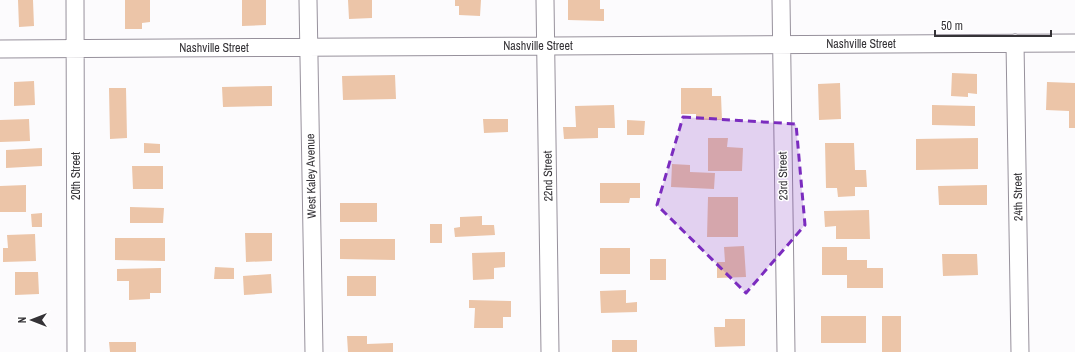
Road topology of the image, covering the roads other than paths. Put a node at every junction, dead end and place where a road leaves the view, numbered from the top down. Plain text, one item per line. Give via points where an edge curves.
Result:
1 (75, 0) edge
2 (308, 0) edge
3 (545, 0) edge
4 (780, 0) edge
5 (1075, 42) edge
6 (1015, 43) junction
7 (781, 45) junction
8 (546, 46) junction
9 (309, 47) junction
10 (0, 49) edge
11 (75, 49) junction
12 (76, 352) edge
13 (314, 352) edge
14 (550, 352) edge
15 (786, 352) edge
16 (1020, 352) edge

1 - 11 street, 20th Street
2 - 9 street, West Kaley Avenue
3 - 8 street, 22nd Street
4 - 7 street, 23rd Street
5 - 6 street, Nashville Street
6 - 7 street, Nashville Street
6 - 16 street, 24th Street
7 - 8 street, Nashville Street
7 - 15 street, 23rd Street
8 - 9 street, Nashville Street
8 - 14 street, 22nd Street
9 - 11 street, Nashville Street
9 - 13 street, West Kaley Avenue
10 - 11 street, Nashville Street
11 - 12 street, 20th Street

